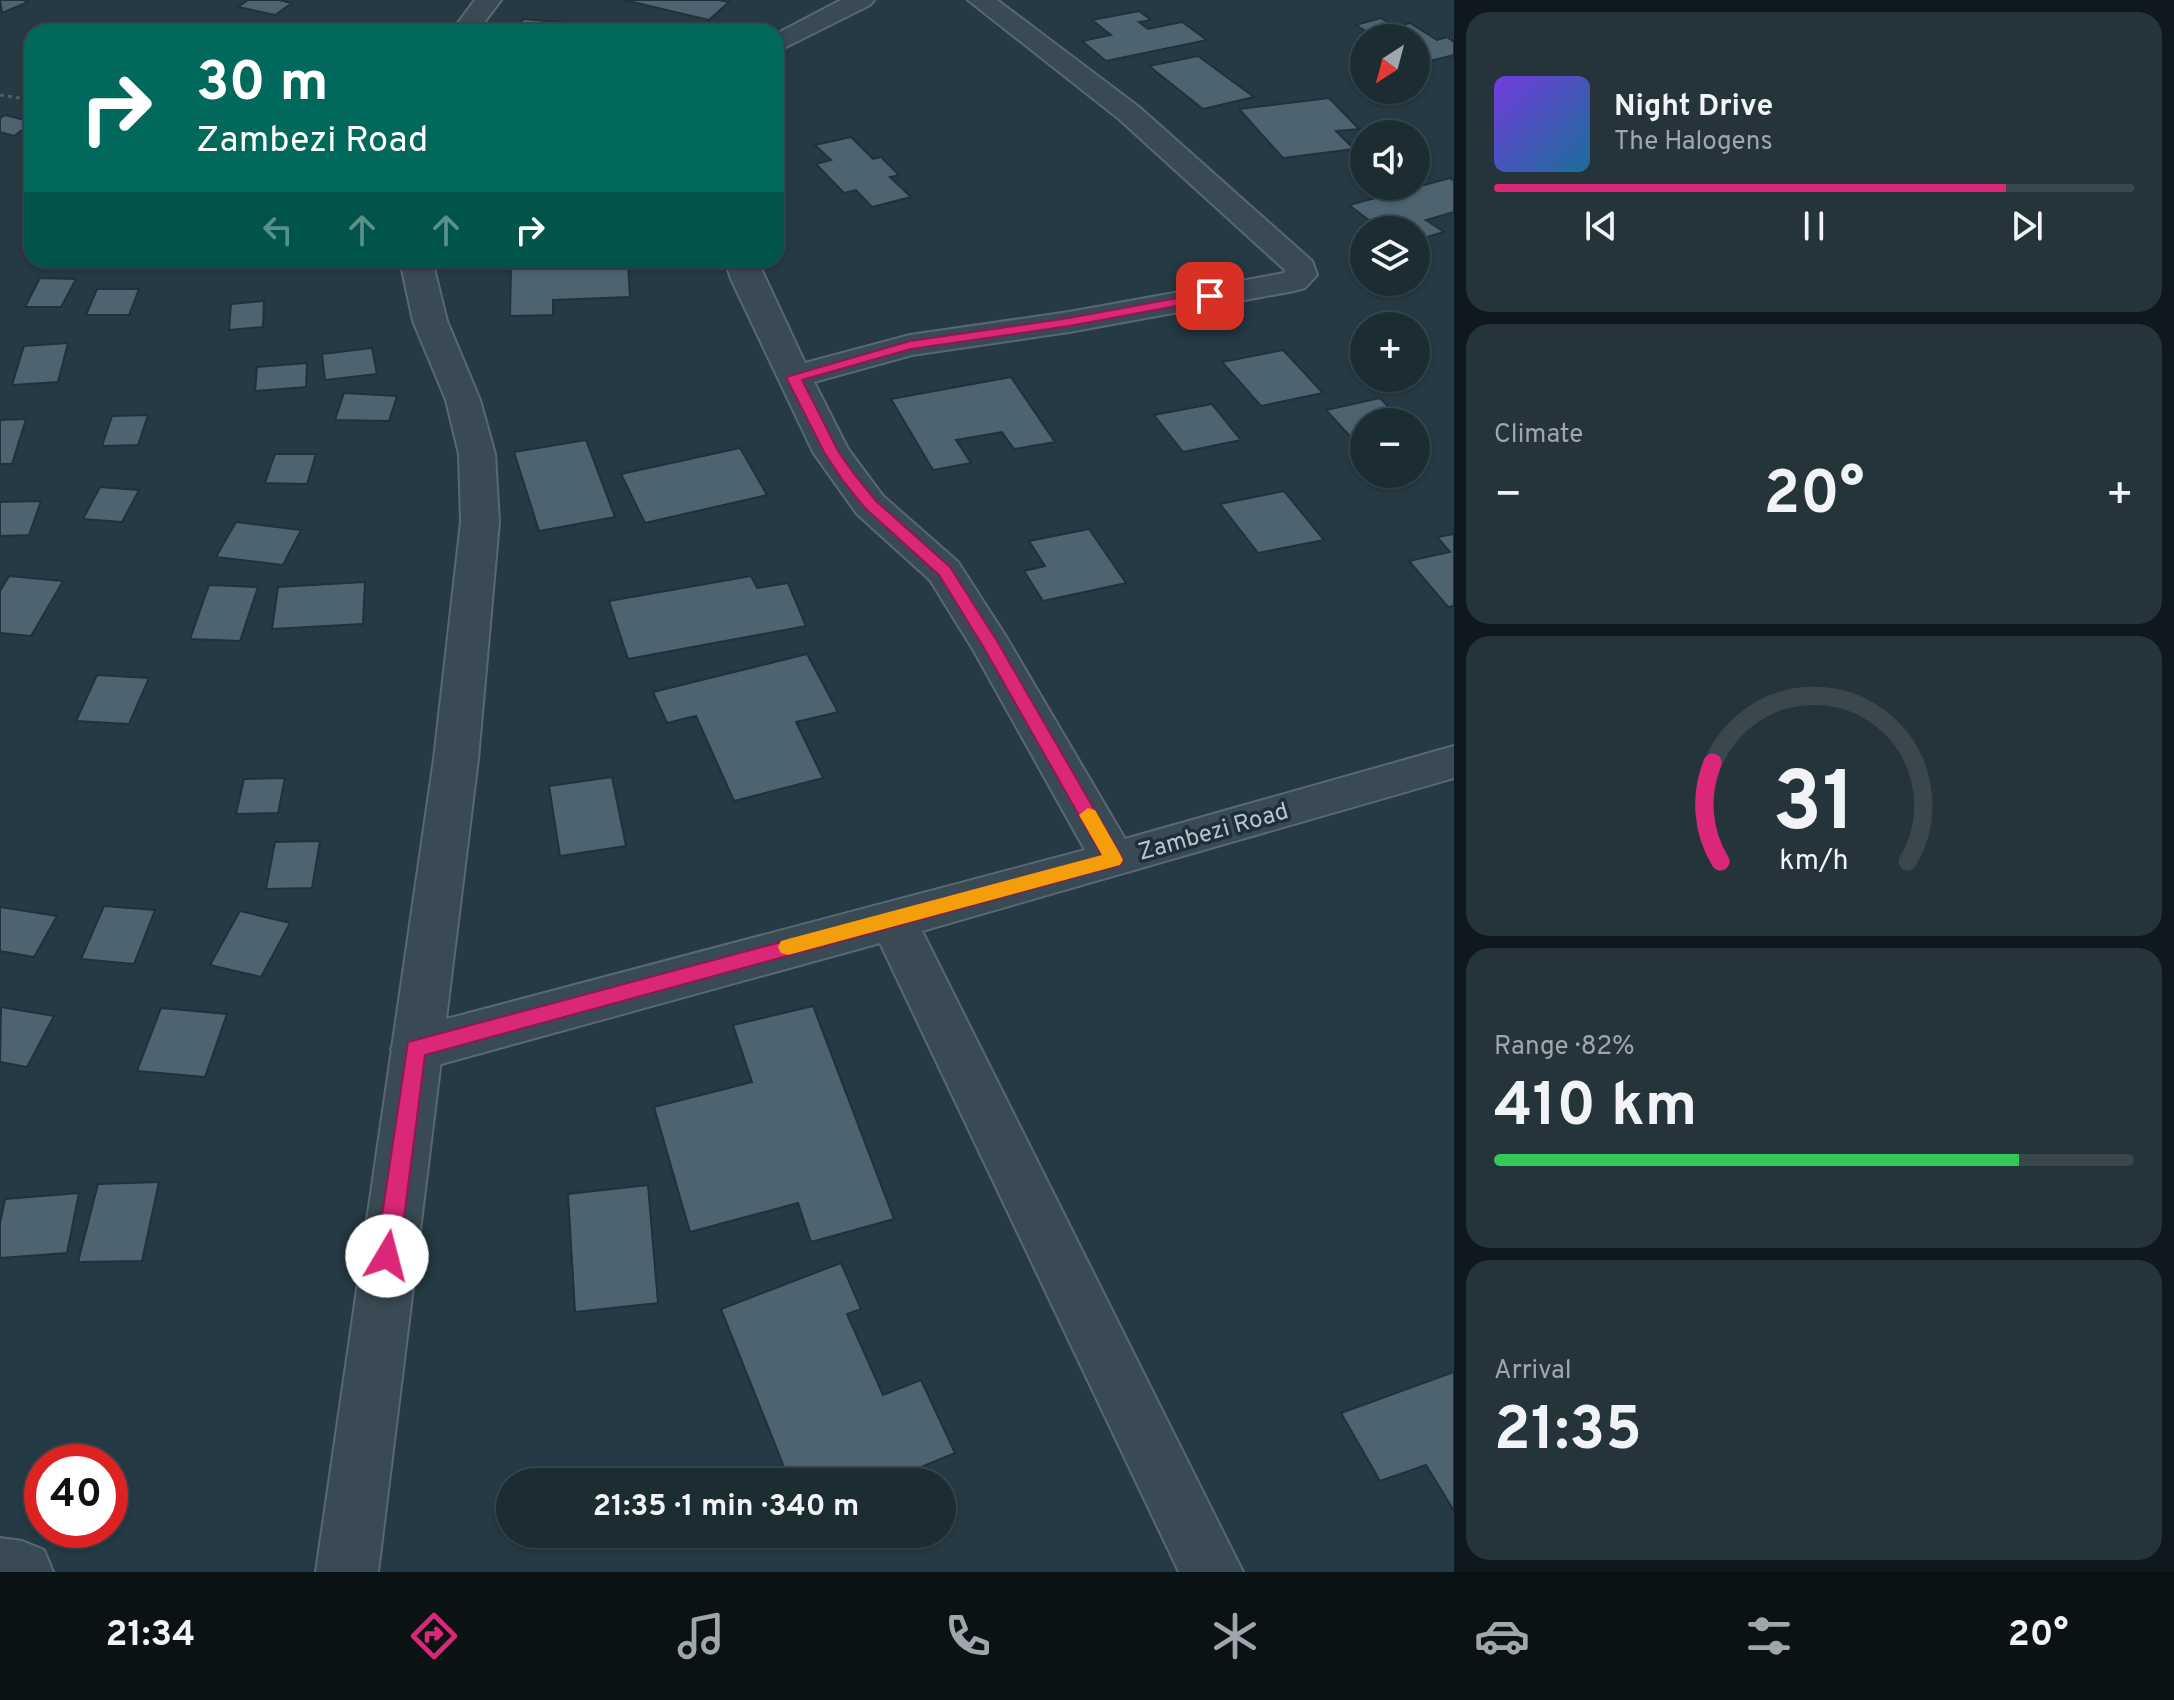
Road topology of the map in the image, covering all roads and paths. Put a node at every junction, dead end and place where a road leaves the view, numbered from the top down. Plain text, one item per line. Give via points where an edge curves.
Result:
1 (488, 0) edge
2 (861, 0) edge
3 (981, 0) edge
4 (470, 24) edge
5 (784, 40) edge
6 (0, 95) edge
7 (24, 99) edge
8 (418, 268) edge
9 (744, 268) edge
10 (793, 377) junction
11 (1454, 762) edge
12 (1114, 860) junction
13 (892, 919) junction
14 (416, 1049) junction
15 (0, 1569) edge
16 (22, 1572) edge
17 (347, 1572) edge
18 (1212, 1572) edge

1 - 4 street
2 - 5 street
3 - 10 street via 1129,113 1301,268 1301,275 1294,281 1069,322 910,345
6 - 7 path
8 - 14 street via 430,321 463,400 474,442 480,522 456,759
9 - 10 street
10 - 12 street via 831,452 870,505 944,571
11 - 12 street, Zambezi Road
12 - 13 street, Zambezi Road
13 - 14 street, Zambezi Road
13 - 18 street
14 - 17 street
15 - 16 street

